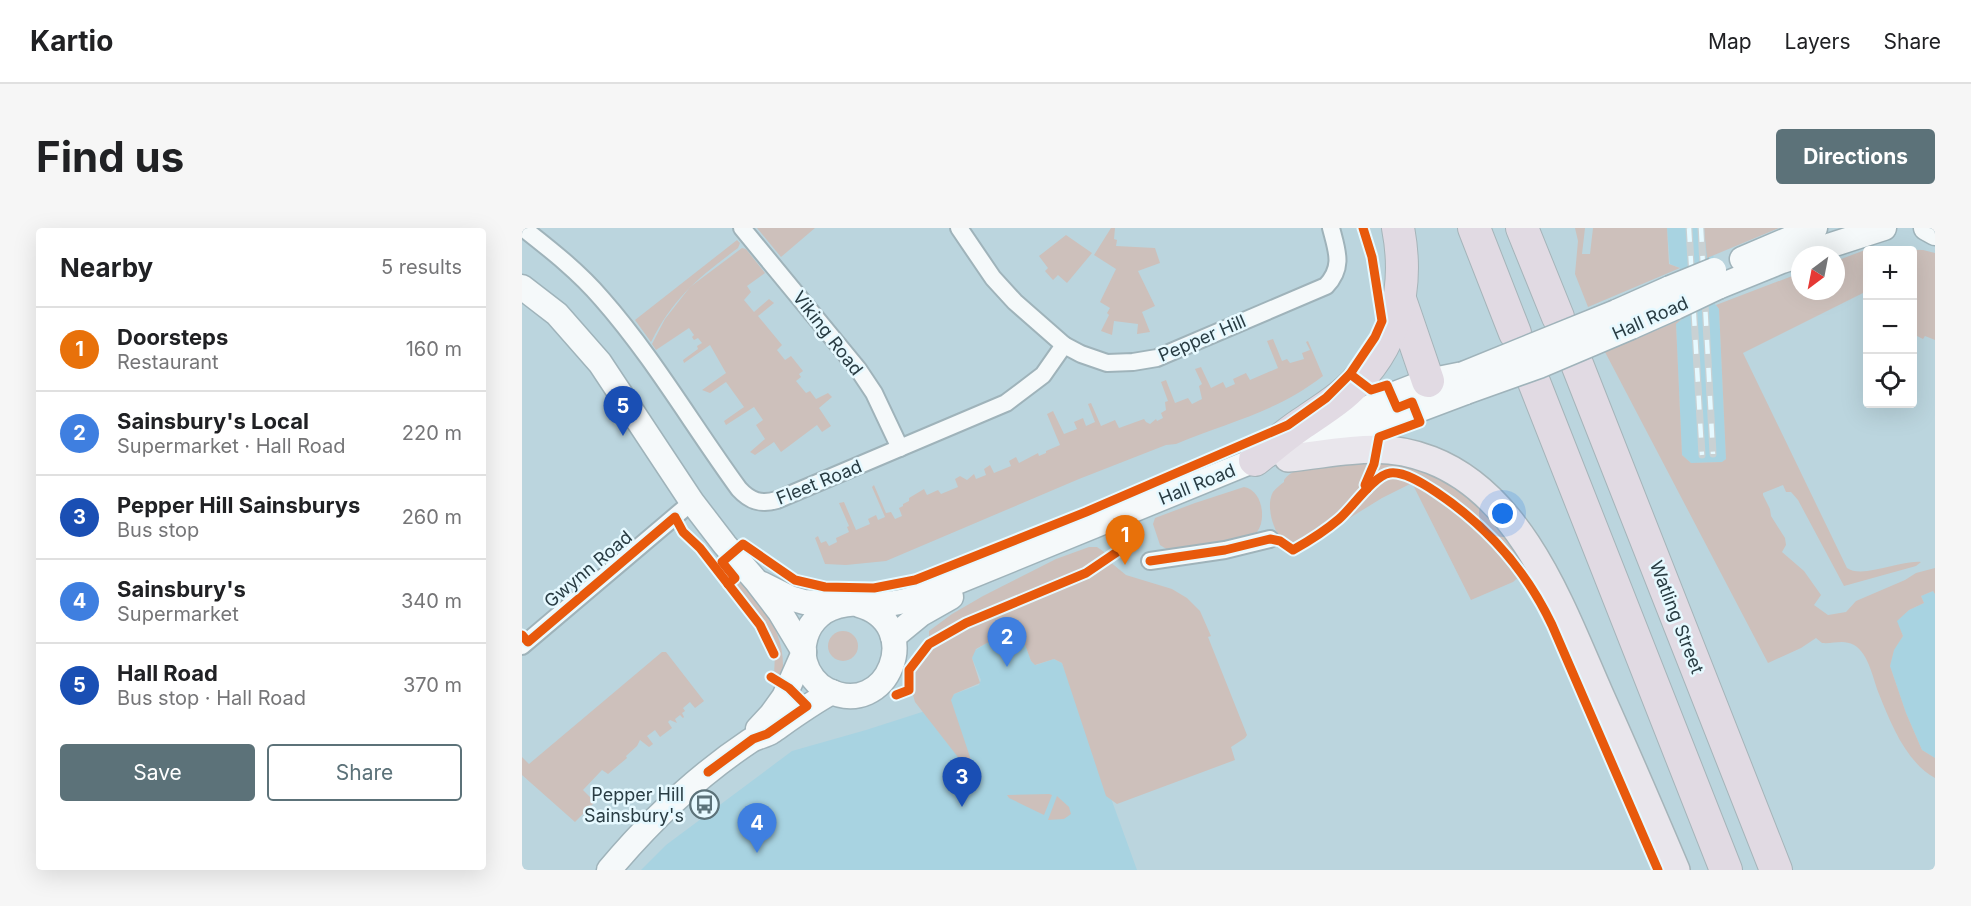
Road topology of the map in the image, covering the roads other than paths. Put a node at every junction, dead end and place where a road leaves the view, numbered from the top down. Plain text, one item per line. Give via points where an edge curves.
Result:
1 (524, 228) edge
2 (742, 228) edge
3 (959, 228) edge
4 (1331, 228) edge
5 (1398, 228) edge
6 (1474, 228) edge
7 (1522, 228) edge
8 (1543, 228) edge
9 (1815, 228) edge
10 (1884, 228) edge
11 (1926, 228) edge
12 (1935, 233) edge
13 (1716, 279) junction
14 (522, 287) edge
15 (1400, 299) junction
16 (1623, 320) junction
17 (1515, 333) dead end
18 (1064, 345) junction
19 (1583, 362) dead end
20 (1537, 374) junction
21 (1428, 381) junction
22 (1464, 385) junction
23 (900, 448) junction
24 (1288, 458) junction
25 (1255, 460) junction
26 (692, 502) junction
27 (1270, 538) dead end
28 (1150, 561) dead end
29 (757, 582) junction
30 (849, 605) junction
31 (524, 641) edge
32 (1637, 644) junction
33 (894, 648) junction
34 (804, 652) junction
35 (832, 692) junction
36 (753, 739) junction
37 (609, 870) edge
38 (1676, 870) edge
39 (1713, 870) edge
40 (1726, 870) edge
41 (1776, 870) edge

1 - 23 street, Fleet Road via 581,277 618,318 749,498 763,503 777,500
2 - 23 street, Viking Road via 858,369
3 - 18 street, Pepper Hill via 1004,292
4 - 18 street, Pepper Hill via 1338,266 1331,280 1318,290 1150,360 1107,363
5 - 15 highway via 1403,262
6 - 17 highway
7 - 8 highway via 1565,314
9 - 13 main road, Hall Road
10 - 13 main road, Hall Road via 1737,278
11 - 12 main road
13 - 16 main road, Hall Road, bridge
14 - 26 main road, Hall Road via 557,314 600,363
15 - 21 highway
15 - 25 highway via 1385,342 1355,384
16 - 20 main road, Hall Road, bridge
16 - 22 main road, Hall Road, bridge
18 - 23 street, Fleet Road via 1043,375 1010,401
19 - 41 highway, Watling Street via 1650,547
20 - 22 main road, Hall Road, bridge
20 - 32 highway
21 - 22 main road, Hall Road
21 - 25 main road, Hall Road
22 - 24 main road, Hall Road via 1373,427 1303,449
24 - 33 main road, Hall Road via 961,592 921,614
24 - 38 main road via 1357,448 1407,453 1450,469 1496,506 1528,545 1545,575
25 - 30 main road, Hall Road via 925,595 897,603
26 - 29 main road, Hall Road
26 - 31 street, Gwynn Road
27 - 28 street via 1225,550
29 - 30 main road, Hall Road via 804,602
29 - 34 main road, Hall Road
30 - 33 main road, Hall Road via 880,616
30 - 34 main road, Hall Road via 824,612 813,622
32 - 39 highway
32 - 40 highway
33 - 35 main road, Hall Road via 885,678 868,692 846,696
34 - 35 main road, Hall Road via 813,678
34 - 36 main road via 784,697
35 - 36 main road
36 - 37 main road via 671,802

